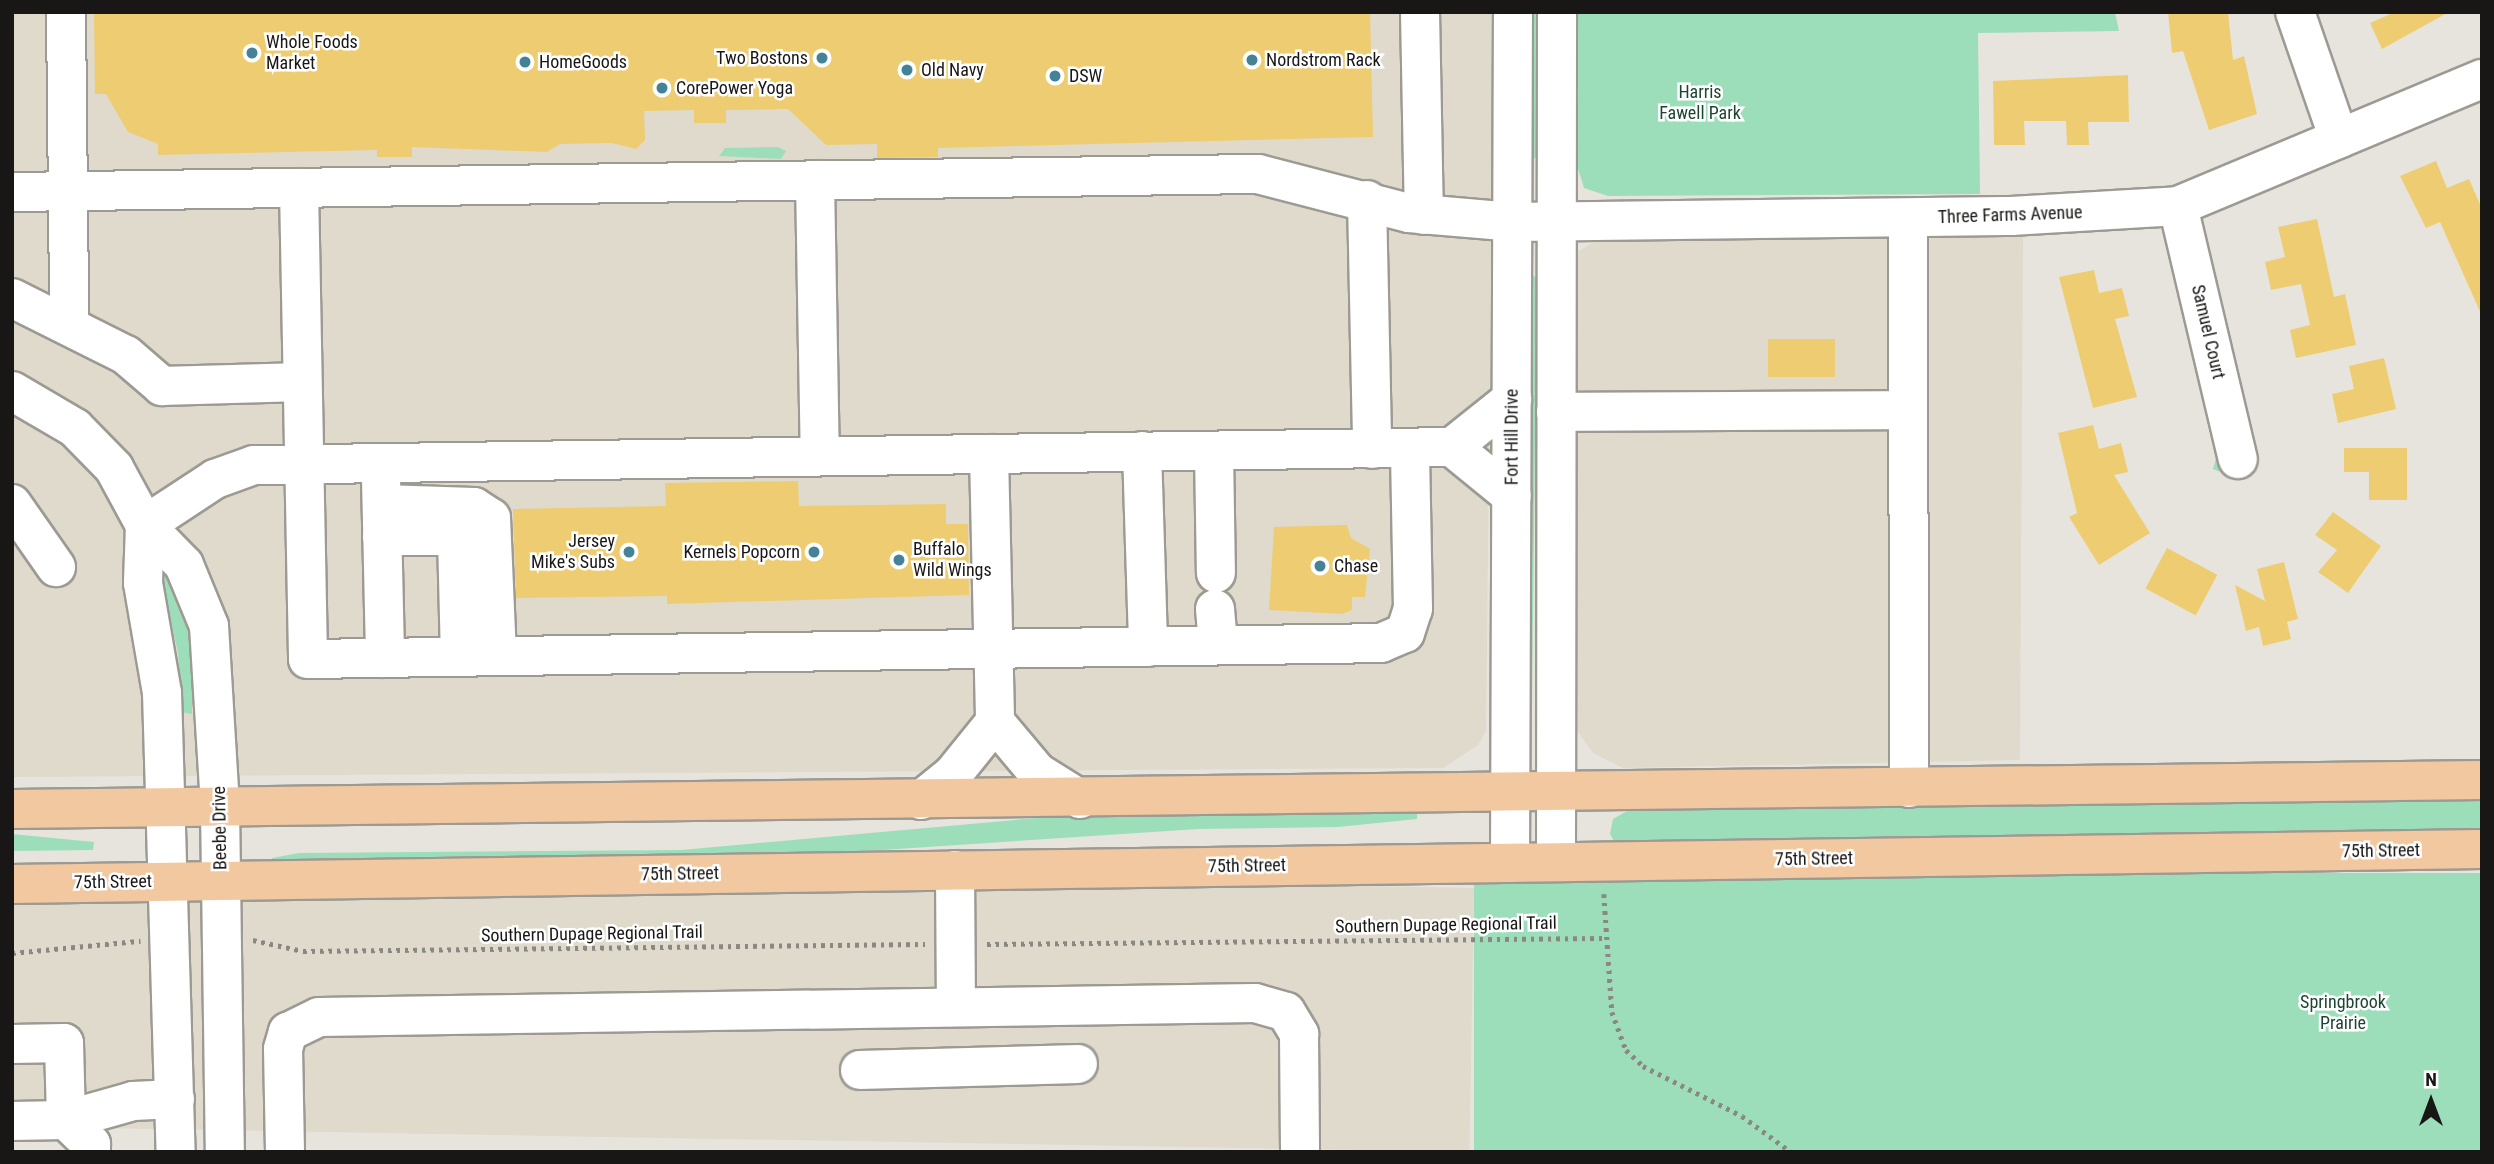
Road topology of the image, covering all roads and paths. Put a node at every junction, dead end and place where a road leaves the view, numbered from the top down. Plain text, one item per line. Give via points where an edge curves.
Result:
1 (66, 12) edge
2 (1420, 12) edge
3 (1513, 12) edge
4 (1557, 12) edge
5 (2295, 12) edge
6 (2482, 79) edge
7 (2339, 139) junction
8 (815, 180) junction
9 (299, 188) junction
10 (65, 191) junction
11 (12, 192) edge
12 (1367, 200) junction
13 (2178, 206) junction
14 (1424, 215) junction
15 (1908, 218) junction
16 (1513, 222) junction
17 (1556, 222) junction
18 (12, 298) edge
19 (69, 323) junction
20 (302, 382) junction
21 (12, 391) edge
22 (1512, 398) junction
23 (1908, 410) junction
24 (1556, 412) junction
25 (1452, 447) junction
26 (1410, 448) junction
27 (1372, 449) junction
28 (1214, 451) junction
29 (1142, 452) junction
30 (989, 454) junction
31 (820, 456) junction
32 (2238, 459) dead end
33 (381, 461) junction
34 (307, 463) junction
35 (1512, 496) junction
36 (12, 504) edge
37 (382, 520) junction
38 (145, 525) junction
39 (56, 567) dead end
40 (1216, 609) junction
41 (1148, 646) junction
42 (992, 649) junction
43 (479, 656) junction
44 (385, 658) junction
45 (995, 722) junction
46 (2482, 780) edge
47 (1909, 788) junction
48 (1556, 793) junction
49 (1511, 794) junction
50 (1080, 799) junction
51 (921, 800) junction
52 (220, 806) junction
53 (166, 807) junction
54 (12, 809) edge
55 (2482, 849) edge
56 (1556, 862) junction
57 (1603, 862) junction
58 (1510, 863) junction
59 (955, 870) junction
60 (221, 880) junction
61 (169, 881) junction
62 (12, 884) edge
63 (1605, 938) junction
64 (249, 939) dead end
65 (134, 942) dead end
66 (938, 944) dead end
67 (976, 944) dead end
68 (12, 953) edge
69 (956, 1007) junction
70 (12, 1044) edge
71 (1078, 1064) dead end
72 (860, 1070) dead end
73 (175, 1099) junction
74 (66, 1120) junction
75 (12, 1121) edge
76 (91, 1152) edge
77 (176, 1152) edge
78 (225, 1152) edge
79 (285, 1152) edge
80 (1300, 1152) edge
81 (1791, 1152) edge

1 - 10 street
2 - 14 street
3 - 16 street, Fort Hill Drive
4 - 17 street
5 - 7 street
6 - 7 street, Three Farms Avenue
7 - 13 street, Three Farms Avenue
8 - 9 street, Three Farms Avenue
8 - 12 street, Three Farms Avenue via 1258,174
8 - 31 street
9 - 10 street, Three Farms Avenue
9 - 20 street
10 - 11 street, Three Farms Avenue
10 - 19 street
12 - 14 street, Three Farms Avenue
12 - 27 street
13 - 15 street, Three Farms Avenue
13 - 32 street, Samuel Court
14 - 16 street, Three Farms Avenue
15 - 17 street, Three Farms Avenue
15 - 23 street
16 - 17 street, Three Farms Avenue
16 - 22 street, Fort Hill Drive
17 - 24 street
18 - 19 street
19 - 20 street via 126,355 162,386
20 - 34 street
21 - 38 street, Beebe Drive via 94,445
22 - 25 street
22 - 35 street, Fort Hill Drive
23 - 24 street
23 - 47 street
24 - 48 street
25 - 26 street
25 - 35 street
26 - 27 street
26 - 40 street via 1413,609 1405,633 1381,643
27 - 28 street
28 - 29 street
28 - 40 street
29 - 30 street
29 - 41 street
30 - 31 street
30 - 42 street
31 - 33 street
33 - 34 street
33 - 37 street
34 - 38 street via 254,465 215,479
34 - 44 street via 309,659
35 - 49 street, Fort Hill Drive
36 - 39 street
37 - 43 street via 457,536
37 - 43 street via 474,507 491,518
37 - 44 street
38 - 52 street, Beebe Drive via 184,565 209,626
38 - 53 street via 143,583 158,652
40 - 41 street
41 - 42 street
42 - 43 street
42 - 45 street
43 - 44 street
45 - 50 street via 1037,772
45 - 51 street via 953,774
46 - 47 main road
47 - 48 main road
48 - 49 main road
48 - 56 street
49 - 50 main road
49 - 58 street, Fort Hill Drive
50 - 51 main road
51 - 52 main road
52 - 53 main road
52 - 60 street, Beebe Drive
53 - 54 main road
53 - 61 street
55 - 57 main road, 75th Street
56 - 57 main road, 75th Street
56 - 58 main road, 75th Street
57 - 63 path
58 - 59 main road, 75th Street
59 - 60 main road, 75th Street
59 - 69 street
60 - 61 main road, 75th Street
60 - 78 street, Beebe Drive
61 - 62 main road, 75th Street
61 - 73 street
63 - 67 path, Southern Dupage Regional Trail
63 - 81 path via 1612,1012 1626,1050 1643,1066 1742,1116
64 - 66 path, Southern Dupage Regional Trail via 303,951
65 - 68 path
69 - 79 street via 310,1018 288,1032 283,1048
69 - 80 street via 1271,1005 1286,1012 1299,1034
70 - 74 street via 64,1043
71 - 72 street
73 - 74 street via 133,1101
73 - 77 street
74 - 75 street
74 - 76 street via 91,1143

